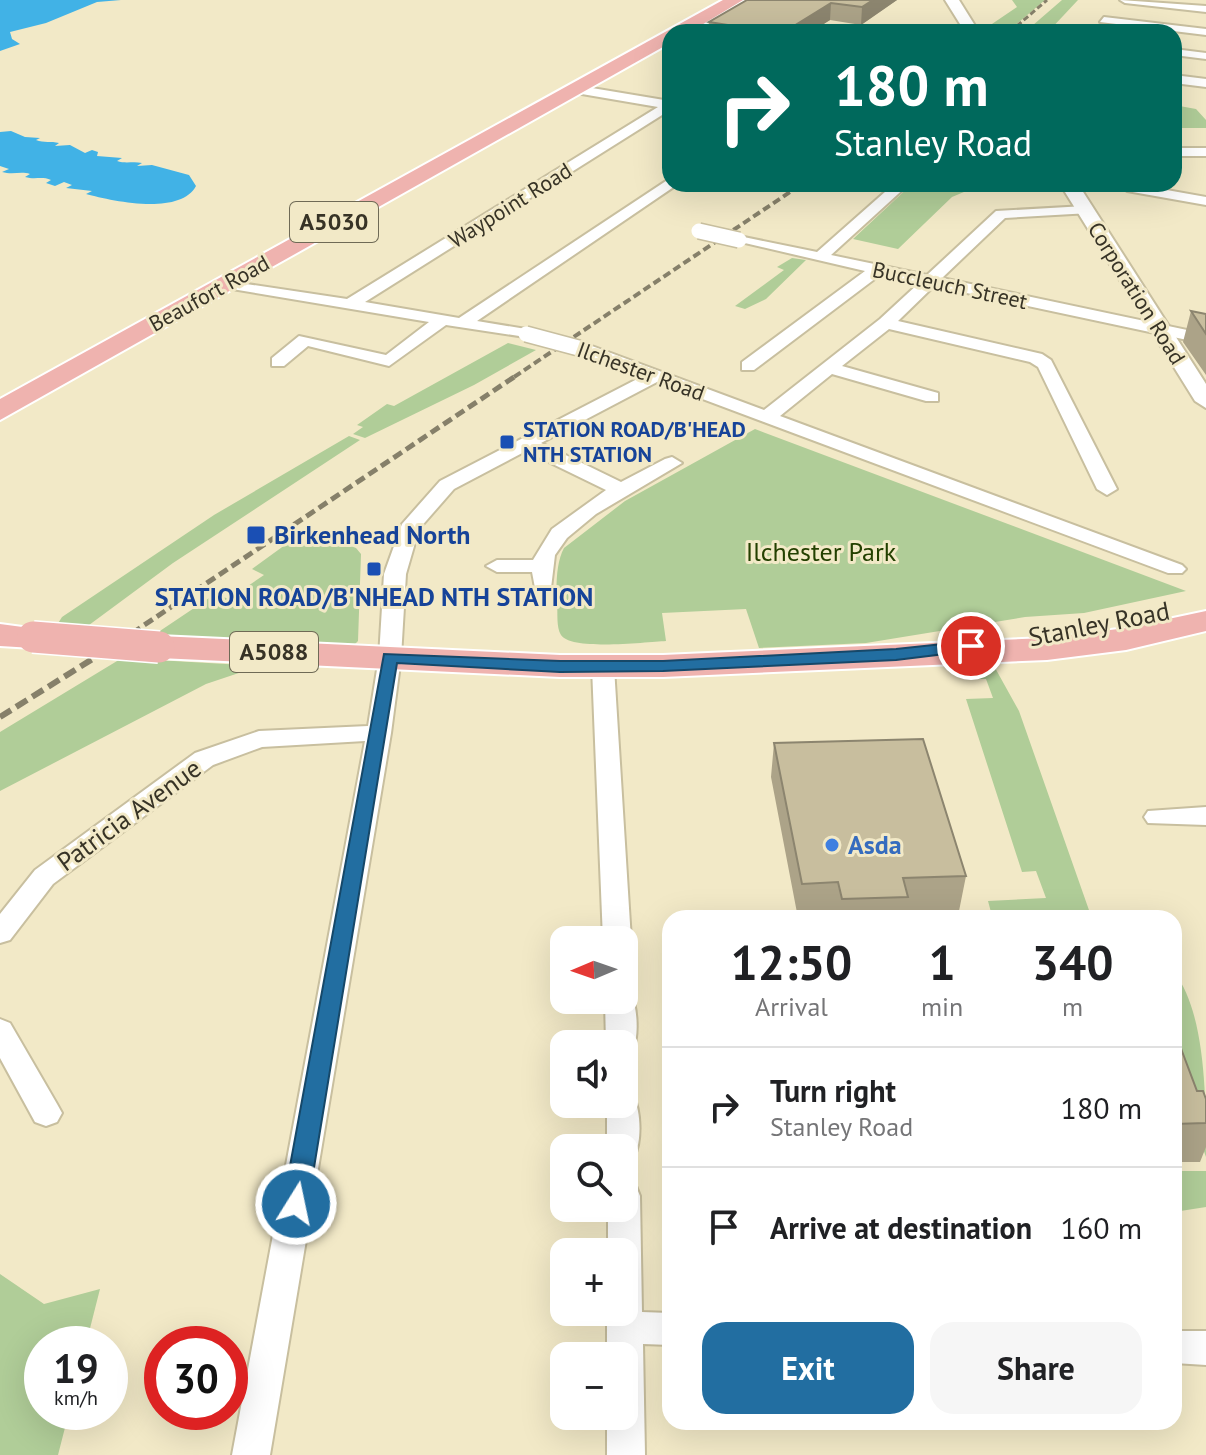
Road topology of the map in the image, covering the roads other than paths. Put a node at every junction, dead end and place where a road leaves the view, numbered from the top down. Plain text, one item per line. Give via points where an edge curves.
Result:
1 (735, 0) edge
2 (952, 0) edge
3 (1118, 0) edge
4 (1125, 0) edge
5 (1206, 9) edge
6 (1104, 20) junction
7 (692, 24) edge
8 (967, 24) edge
9 (1102, 24) edge
10 (1138, 24) edge
11 (1182, 29) edge
12 (1206, 32) edge
13 (662, 40) edge
14 (1182, 53) edge
15 (1206, 56) edge
16 (1182, 80) edge
17 (1206, 83) edge
18 (574, 89) junction
19 (662, 104) edge
20 (662, 110) edge
21 (1182, 152) edge
22 (1206, 152) edge
23 (662, 190) edge
24 (893, 192) edge
25 (1074, 192) edge
26 (1155, 192) edge
27 (1206, 201) edge
28 (1085, 210) junction
29 (699, 231) dead end
30 (820, 257) junction
31 (878, 269) junction
32 (932, 281) junction
33 (226, 283) junction
34 (350, 304) junction
35 (443, 320) junction
36 (462, 323) junction
37 (886, 323) junction
38 (1161, 330) junction
39 (1206, 339) edge
40 (278, 362) dead end
41 (777, 367) dead end
42 (830, 368) junction
43 (656, 376) junction
44 (932, 397) dead end
45 (1206, 401) edge
46 (0, 411) edge
47 (767, 417) junction
48 (527, 444) junction
49 (672, 463) dead end
50 (1107, 489) dead end
51 (621, 490) junction
52 (497, 566) dead end
53 (1175, 569) dead end
54 (1196, 617) edge
55 (16, 636) edge
56 (390, 657) junction
57 (603, 667) junction
58 (379, 733) junction
59 (1206, 816) edge
60 (1157, 817) dead end
61 (616, 926) edge
62 (0, 933) edge
63 (0, 1031) edge
64 (46, 1113) dead end
65 (625, 1222) edge
66 (627, 1327) junction
67 (662, 1329) edge
68 (1182, 1347) edge
69 (1206, 1348) edge
70 (251, 1455) edge
71 (626, 1455) edge

1 - 7 main road
2 - 8 street
3 - 6 street
4 - 5 street
6 - 9 street
6 - 10 street
11 - 12 street
13 - 18 main road, Beaufort Road / A5030
14 - 15 street
16 - 17 street
18 - 19 street
18 - 33 main road, Beaufort Road / A5030
20 - 34 street, Waypoint Road
21 - 22 street
23 - 36 street
24 - 30 street
25 - 28 street, Corporation Road
26 - 27 street
28 - 32 street via 1001,214
28 - 38 street, Corporation Road
29 - 30 street, Buccleuch Street, bridge
30 - 31 street, Buccleuch Street
31 - 32 street, Buccleuch Street
31 - 41 street via 752,363
32 - 37 street
32 - 38 street, Buccleuch Street
33 - 34 street, Ilchester Road
33 - 46 main road, Beaufort Road / A5030
34 - 35 street, Ilchester Road
35 - 36 street, Ilchester Road
35 - 40 street via 389,361 305,340
36 - 43 street, Ilchester Road, bridge via 586,350
37 - 42 street
37 - 50 street via 1045,364
38 - 39 street, Buccleuch Street
38 - 45 street, Corporation Road
42 - 44 street
42 - 47 street
43 - 47 street, Ilchester Road
43 - 48 street
47 - 53 street, Ilchester Road
48 - 51 street
48 - 56 street via 447,485 409,528 395,574
49 - 51 street
51 - 52 street via 557,537 549,546 542,574
54 - 57 main road, Stanley Road / A5088 via 1070,647
55 - 56 main road, A5088, bridge
56 - 57 main road, Stanley Road / A5088
56 - 58 street
57 - 61 street
58 - 62 street, Patricia Avenue via 259,739 204,759 44,877
58 - 70 street
59 - 60 street
63 - 64 street
65 - 66 street
66 - 67 street
66 - 71 street
68 - 69 street

